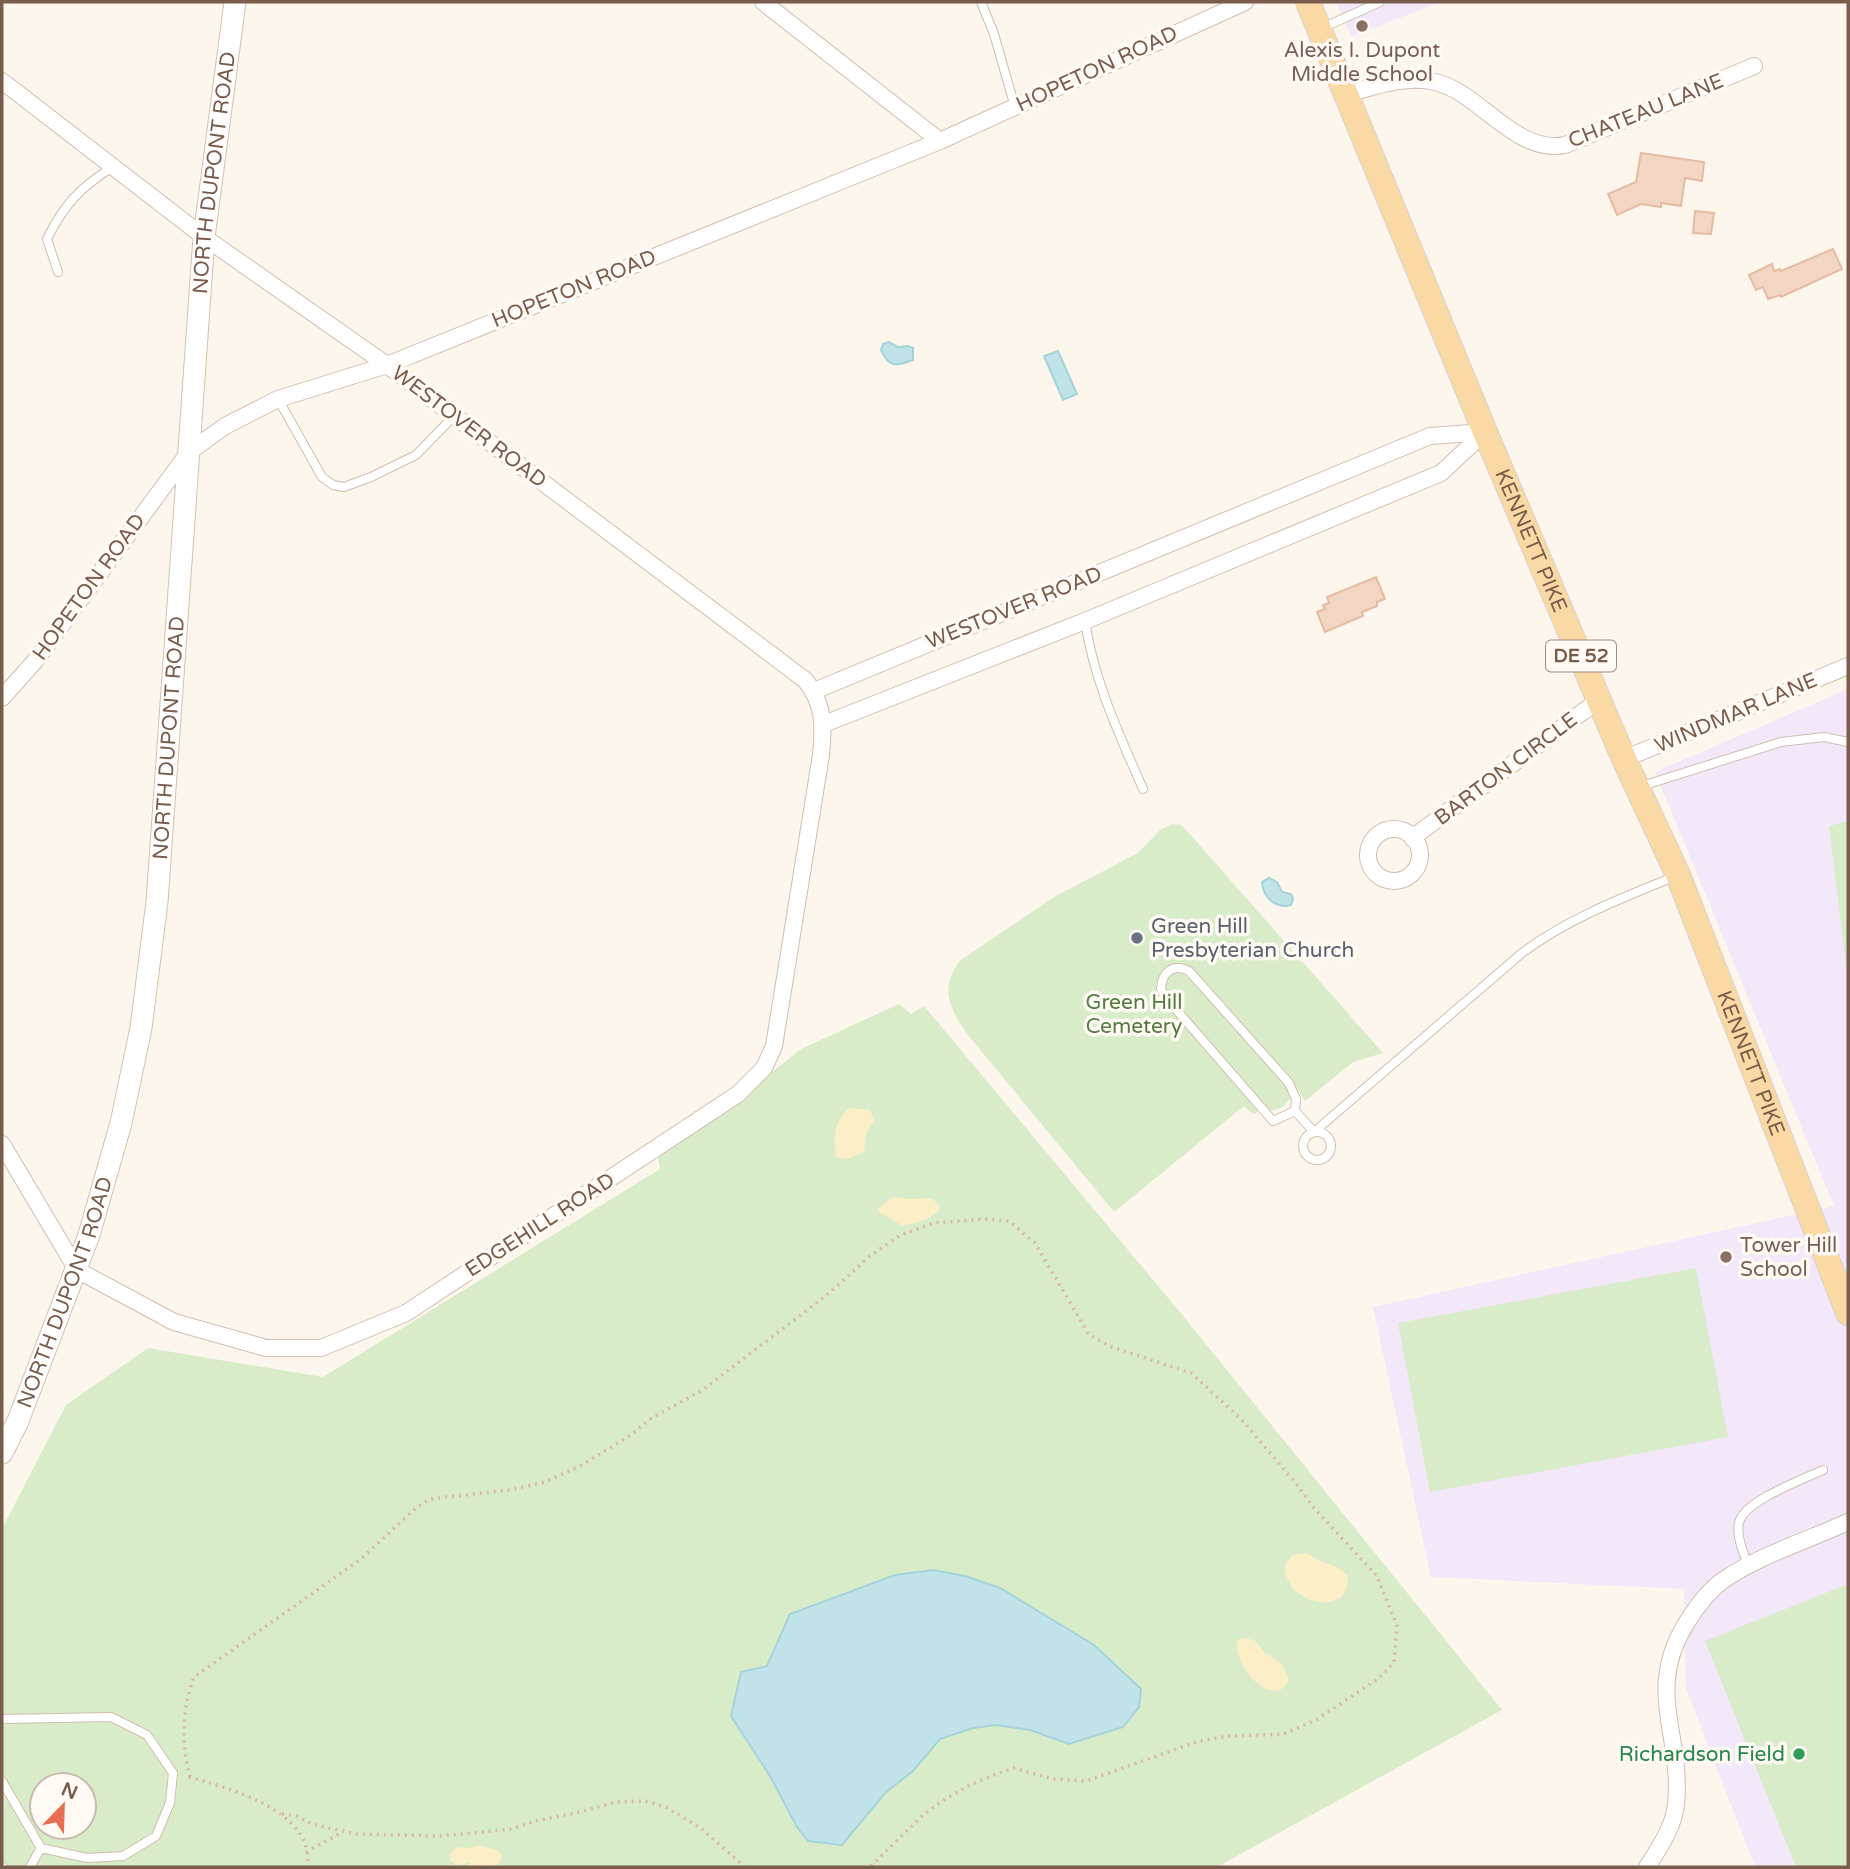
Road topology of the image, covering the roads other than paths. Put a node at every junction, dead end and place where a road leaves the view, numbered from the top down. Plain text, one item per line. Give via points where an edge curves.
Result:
1 (235, 2) edge
2 (763, 2) edge
3 (981, 2) edge
4 (1245, 2) edge
5 (1308, 2) edge
6 (1380, 2) edge
7 (1319, 30) junction
8 (1754, 66) dead end
9 (2, 81) edge
10 (1346, 94) junction
11 (1015, 107) junction
12 (940, 141) junction
13 (113, 167) junction
14 (204, 237) junction
15 (58, 272) dead end
16 (387, 365) junction
17 (278, 399) junction
18 (454, 416) junction
19 (1485, 432) junction
20 (189, 452) junction
21 (1085, 621) junction
22 (1848, 666) edge
23 (814, 691) junction
24 (2, 698) edge
25 (1599, 700) junction
26 (824, 724) junction
27 (1848, 742) edge
28 (1624, 759) junction
29 (1637, 788) junction
30 (1143, 789) dead end
31 (1412, 838) dead end
32 (1678, 875) junction
33 (1295, 1111) junction
34 (2, 1144) edge
35 (77, 1270) junction
36 (1848, 1313) edge
37 (2, 1453) edge
38 (1823, 1470) dead end
39 (1848, 1522) edge
40 (1748, 1566) junction
41 (2, 1719) edge
42 (2, 1781) edge
43 (41, 1848) junction
44 (30, 1867) edge
45 (1647, 1867) edge

1 - 14 main road, NORTH DUPONT ROAD
2 - 12 street
3 - 11 lane
4 - 11 street, HOPETON ROAD
5 - 7 main road, KENNETT PIKE / DE 52
6 - 7 lane
7 - 10 main road, KENNETT PIKE / DE 52
8 - 10 street, CHATEAU LANE via 1554,147 1529,141 1431,81 1404,79
9 - 13 street, WESTOVER ROAD
10 - 19 main road, KENNETT PIKE / DE 52
11 - 12 street, HOPETON ROAD
12 - 16 street, HOPETON ROAD
13 - 14 street, WESTOVER ROAD
13 - 15 lane via 83,186 47,239
14 - 16 street, WESTOVER ROAD
14 - 20 main road, NORTH DUPONT ROAD
16 - 17 street, HOPETON ROAD
16 - 18 street, WESTOVER ROAD
17 - 18 lane via 322,477 344,487 416,455
17 - 20 street, HOPETON ROAD via 225,426
18 - 23 street, WESTOVER ROAD
19 - 21 street, WESTOVER ROAD via 1441,473
19 - 23 street, WESTOVER ROAD via 1430,436
19 - 25 main road, KENNETT PIKE / DE 52
20 - 24 street, HOPETON ROAD via 35,661
20 - 35 main road, NORTH DUPONT ROAD via 153,947 121,1123
21 - 26 street, WESTOVER ROAD
21 - 30 lane via 1107,707
22 - 28 street, WINDMAR LANE
23 - 26 street, EDGEHILL ROAD
25 - 28 main road, KENNETT PIKE / DE 52
25 - 31 street, BARTON CIRCLE
26 - 35 street, EDGEHILL ROAD via 774,1046 764,1068 738,1094 406,1313 321,1348 266,1348 174,1322
27 - 29 lane via 1824,737 1781,741
28 - 29 main road, KENNETT PIKE / DE 52
29 - 32 main road, KENNETT PIKE / DE 52
32 - 33 lane via 1574,918 1546,935 1314,1132
32 - 36 main road, KENNETT PIKE / DE 52
33 - 33 lane via 1289,1083 1189,971 1181,967 1164,974 1161,989 1166,998 1273,1121
34 - 35 street
35 - 37 main road, NORTH DUPONT ROAD
38 - 40 lane via 1745,1512 1738,1535
39 - 40 street
40 - 45 street via 1704,1596 1672,1653 1665,1675 1667,1717 1678,1773 1676,1808
41 - 43 lane via 111,1717 147,1735 173,1773 170,1803 156,1836 123,1856 87,1858
42 - 43 lane
43 - 44 lane

